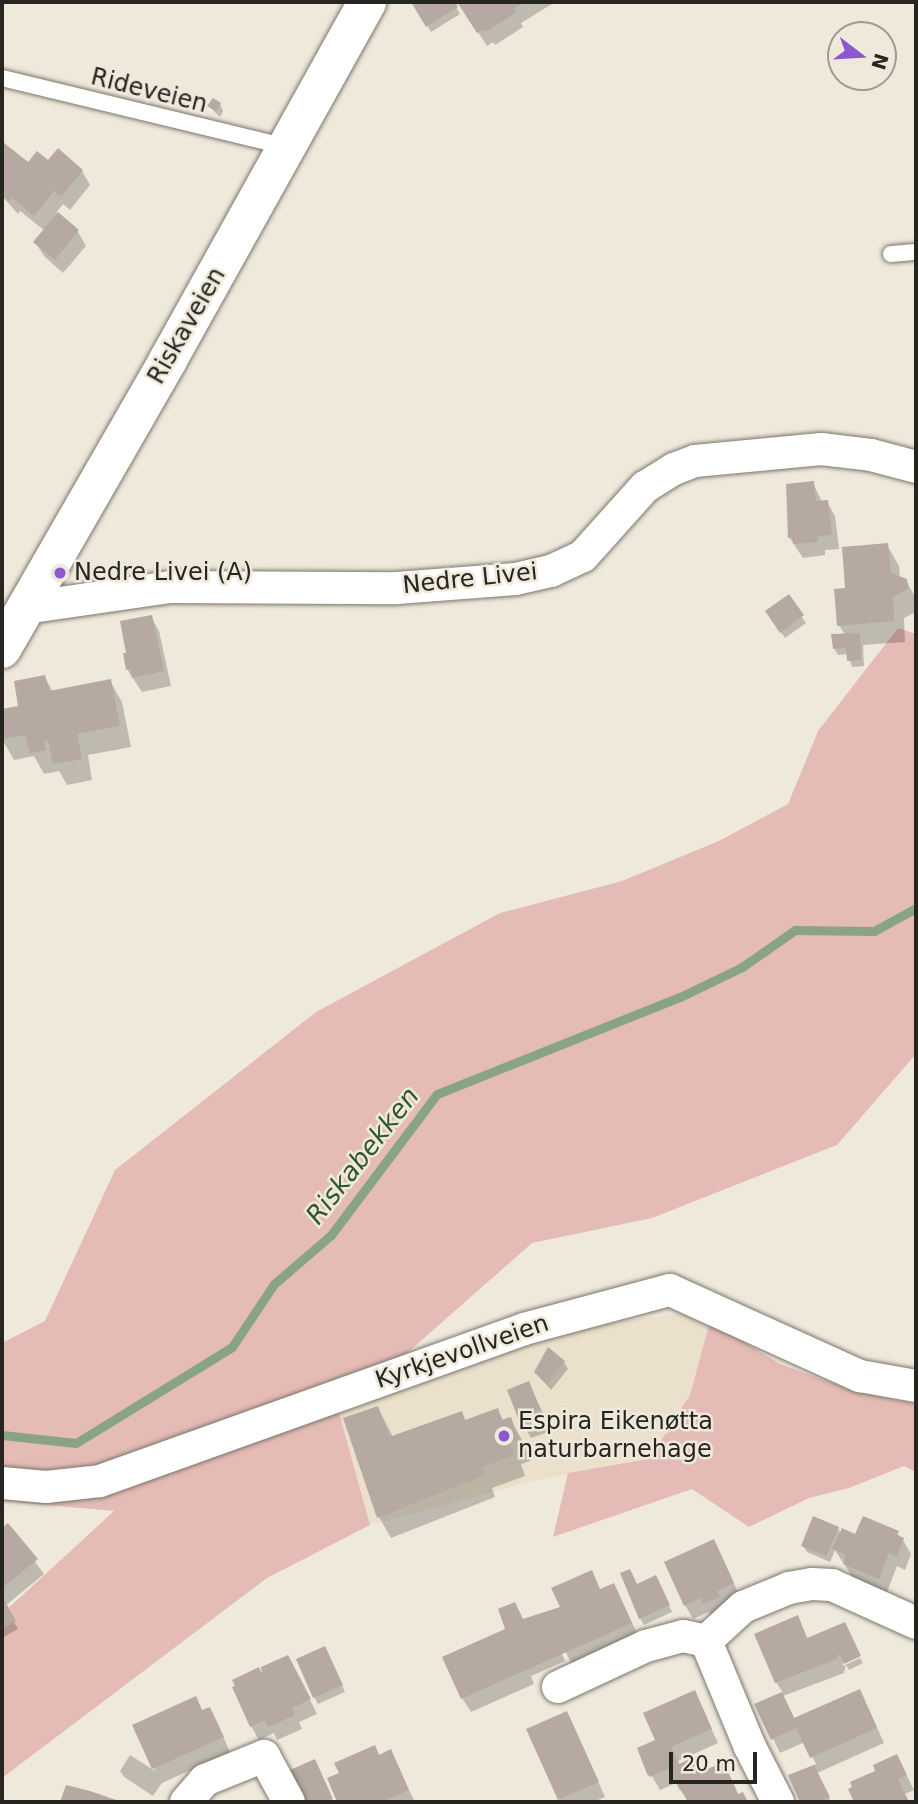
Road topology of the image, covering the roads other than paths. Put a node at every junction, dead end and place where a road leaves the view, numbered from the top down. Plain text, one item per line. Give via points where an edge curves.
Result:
1 (368, 2) edge
2 (2, 78) edge
3 (287, 147) junction
4 (916, 252) edge
5 (891, 254) dead end
6 (916, 467) edge
7 (13, 608) edge
8 (2, 649) edge
9 (916, 1386) edge
10 (2, 1483) edge
11 (916, 1623) edge
12 (706, 1641) junction
13 (558, 1687) dead end
14 (186, 1802) edge
15 (289, 1802) edge
16 (778, 1802) edge

1 - 3 main road, Riskaveien
2 - 3 lane, Rideveien
3 - 7 main road, Riskaveien
4 - 5 lane
6 - 7 street, Nedre Livei via 821,449 695,461 645,487 583,556 551,571 516,579 397,587 170,587
7 - 8 main road, Riskaveien
9 - 10 street, Kyrkjevollveien via 860,1376 670,1290 524,1329 100,1480 46,1487
11 - 12 street via 832,1585 812,1584 743,1606
12 - 13 street via 683,1636 646,1646
12 - 16 street
14 - 15 street via 205,1780 264,1756

